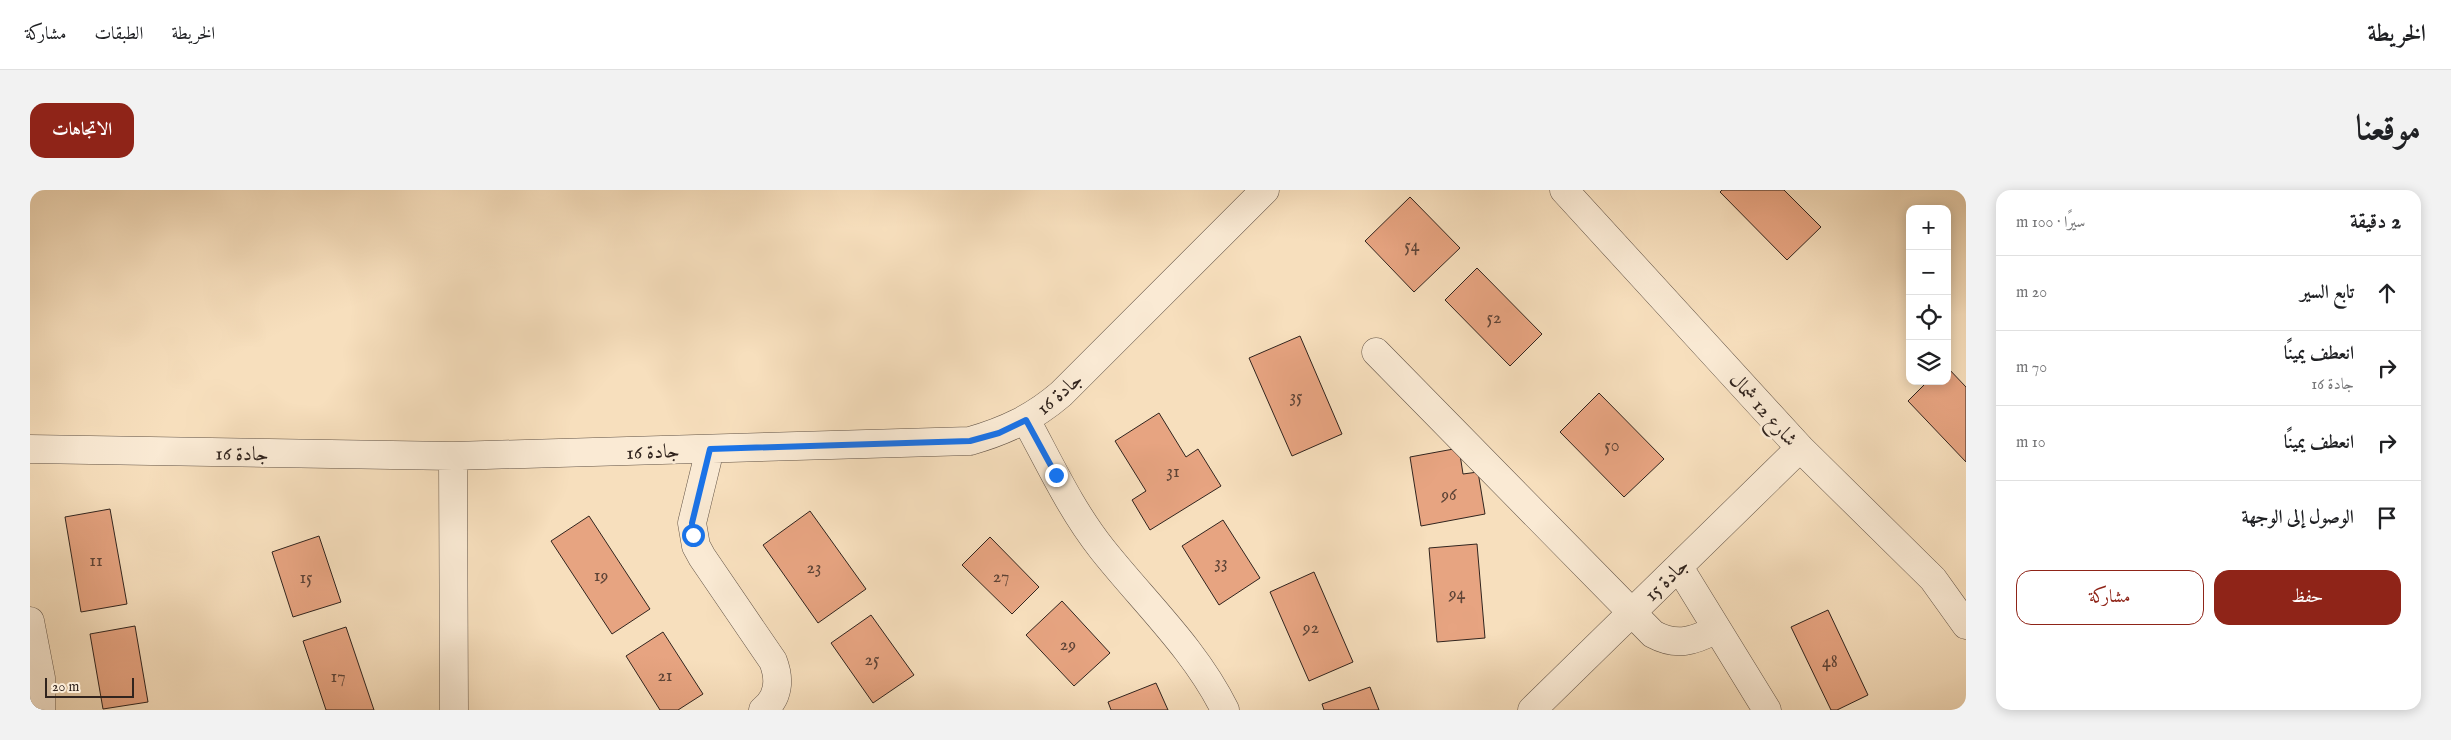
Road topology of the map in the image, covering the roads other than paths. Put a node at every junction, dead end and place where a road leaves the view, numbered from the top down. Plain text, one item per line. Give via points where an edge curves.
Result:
1 (1265, 190) edge
2 (1564, 190) edge
3 (1376, 352) dead end
4 (1026, 420) junction
5 (1800, 448) junction
6 (30, 449) edge
7 (710, 449) junction
8 (453, 456) junction
9 (1679, 567) junction
10 (1962, 610) edge
11 (1631, 613) junction
12 (30, 621) edge
13 (1717, 629) junction
14 (41, 710) edge
15 (454, 710) edge
16 (762, 710) edge
17 (1225, 710) edge
18 (1532, 710) edge
19 (1767, 710) edge

1 - 4 street, جادة 16 via 1061,394
2 - 5 street, شارع 12 شمال
3 - 11 street
4 - 7 street, جادة 16 via 999,433 970,441
4 - 17 street via 1085,525 1194,659
5 - 9 street, جادة 15
5 - 10 street, شارع 12 شمال
6 - 8 street, جادة 16
7 - 8 street, جادة 16
7 - 16 street via 692,523 693,535 702,557 777,671 773,700
8 - 15 street
9 - 11 street, جادة 15
9 - 13 street
11 - 13 street via 1653,634 1674,642 1700,639
11 - 18 street, جادة 15
12 - 14 street via 41,678
13 - 19 street

